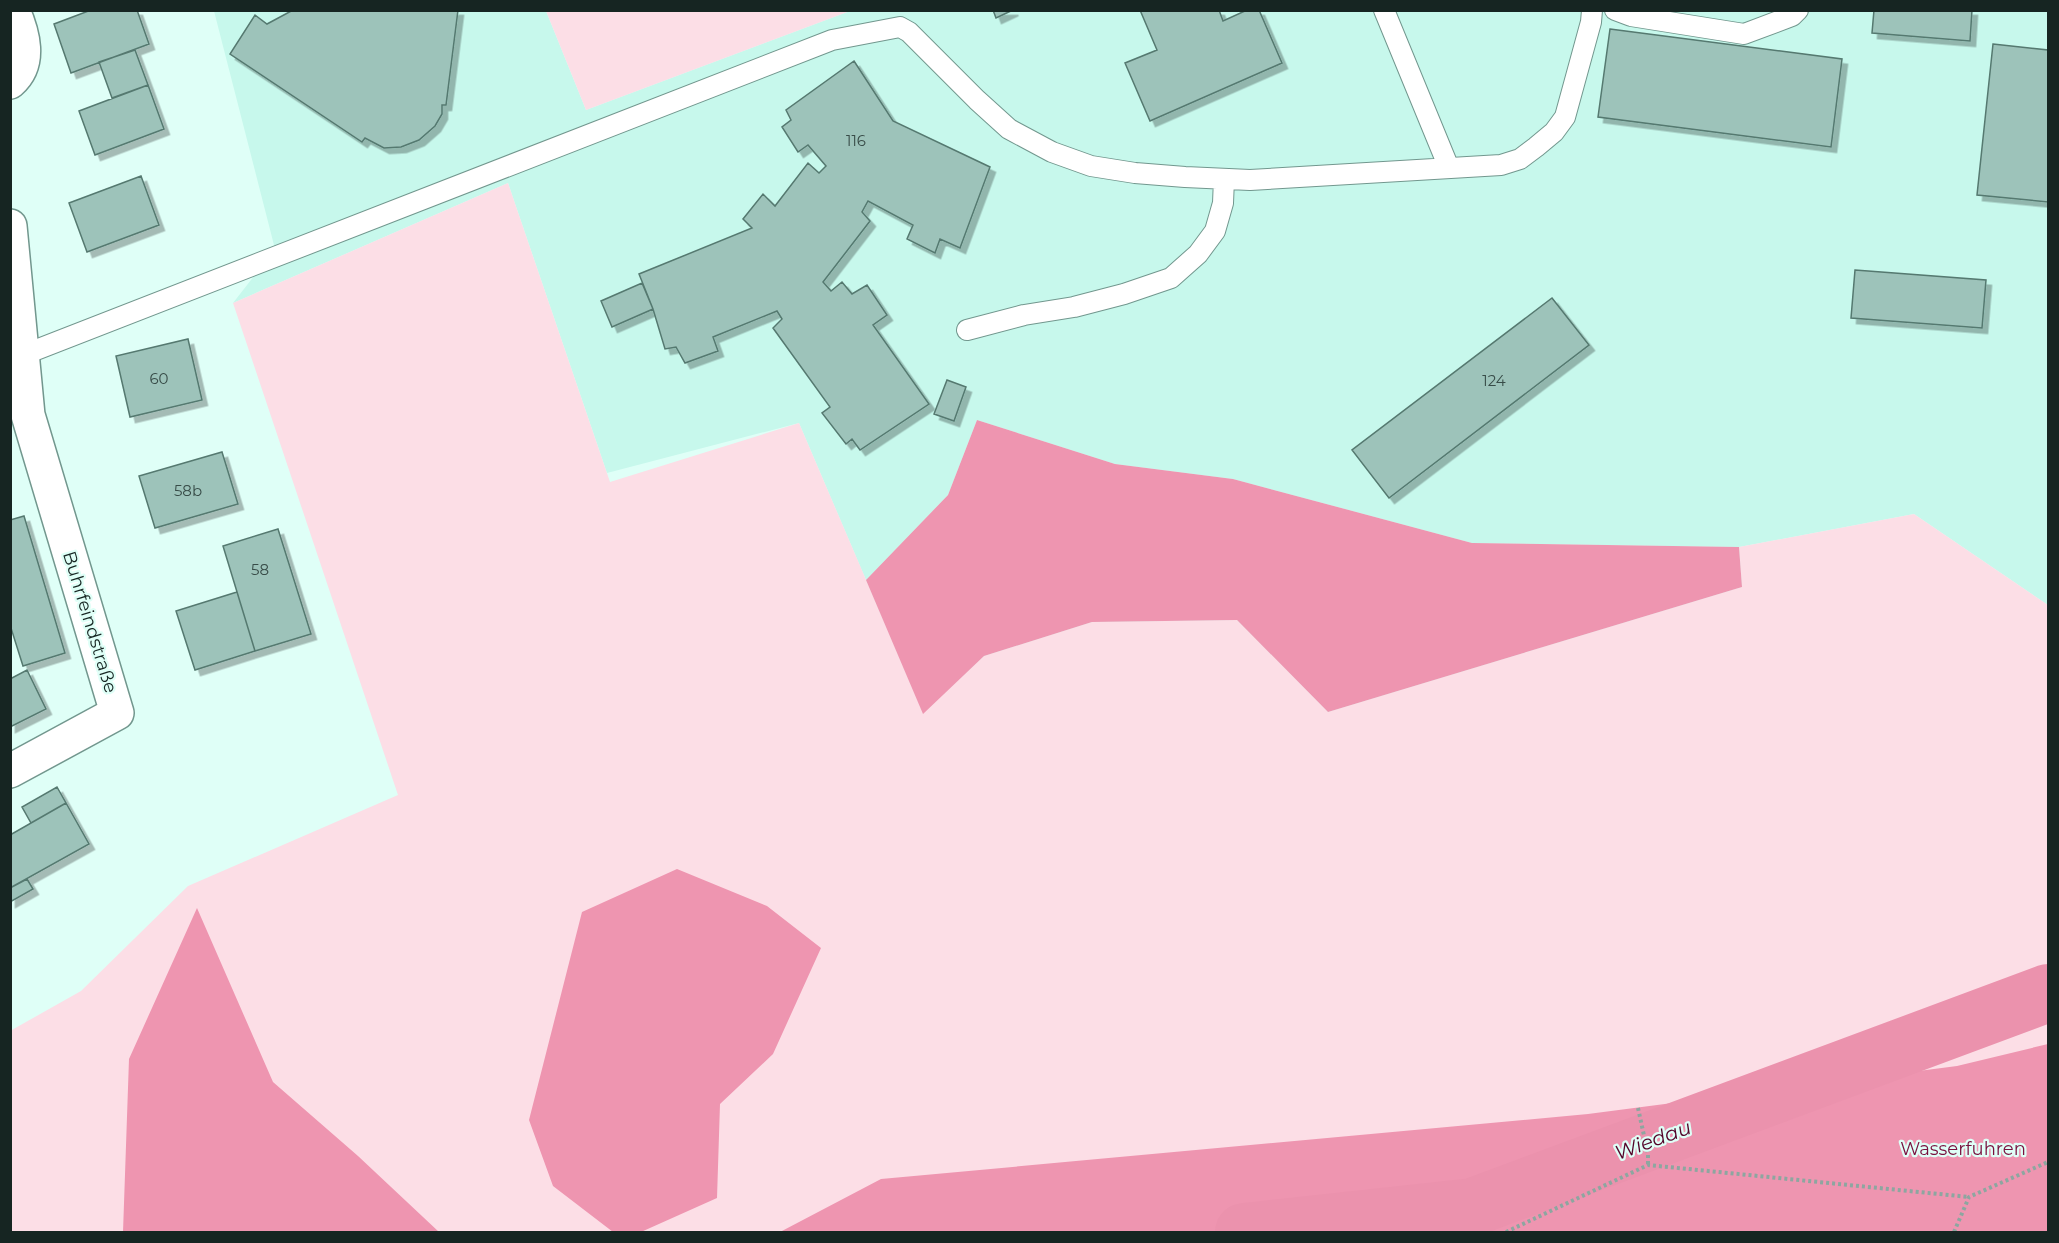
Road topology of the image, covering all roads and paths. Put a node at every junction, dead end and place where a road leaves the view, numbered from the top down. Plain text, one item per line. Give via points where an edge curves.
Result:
1 (13, 10) edge
2 (1384, 10) edge
3 (1592, 10) edge
4 (1615, 10) edge
5 (1798, 10) edge
6 (10, 82) edge
7 (1449, 168) junction
8 (1224, 179) junction
9 (10, 226) edge
10 (967, 330) dead end
11 (23, 355) junction
12 (20, 418) edge
13 (10, 771) edge
14 (1638, 1108) dead end
15 (2049, 1162) edge
16 (1648, 1165) junction
17 (1969, 1197) junction
18 (1506, 1233) edge
19 (1954, 1233) edge

1 - 6 street via 25,54 21,71
2 - 7 lane
3 - 7 lane via 1565,117 1554,132 1520,159 1501,165
4 - 5 lane via 1744,34 1792,16
7 - 8 lane
8 - 10 lane via 1223,203 1215,231 1198,254 1171,278 1124,294
8 - 11 lane via 1091,166 1052,152 1009,129 900,27 832,40
9 - 11 street
11 - 12 street
12 - 13 street, Buhrfeindstraße via 117,713
14 - 16 path
15 - 17 path
16 - 17 path
16 - 18 path
17 - 19 path

